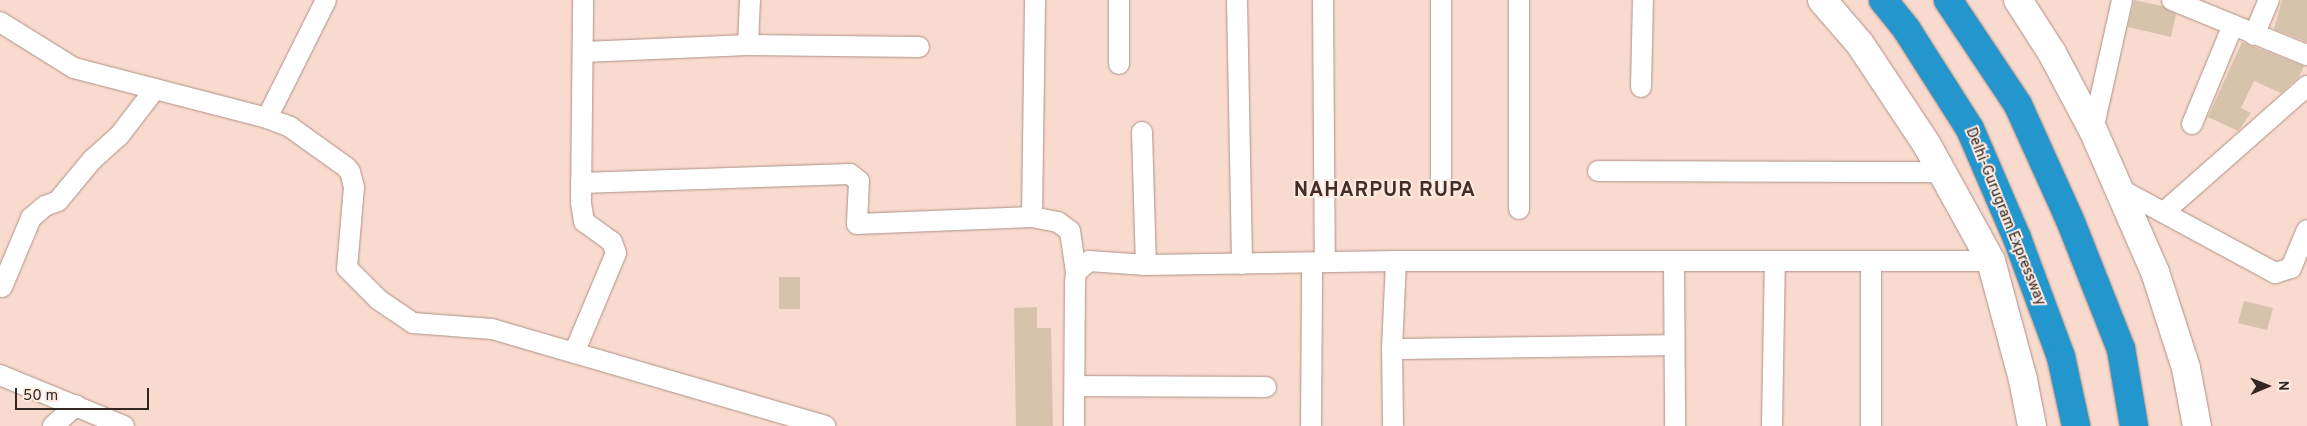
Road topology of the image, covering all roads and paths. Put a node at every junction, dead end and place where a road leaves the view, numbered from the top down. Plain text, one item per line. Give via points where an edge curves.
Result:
1 (326, 0) edge
2 (583, 0) edge
3 (750, 0) edge
4 (1035, 0) edge
5 (1118, 0) edge
6 (1237, 0) edge
7 (1323, 0) edge
8 (1441, 0) edge
9 (1519, 0) edge
10 (1643, 0) edge
11 (1822, 0) edge
12 (1883, 0) edge
13 (1948, 0) edge
14 (2018, 0) edge
15 (2122, 0) edge
16 (2269, 0) edge
17 (2185, 3) edge
18 (0, 22) edge
19 (2233, 25) junction
20 (2254, 35) junction
21 (748, 45) junction
22 (919, 47) dead end
23 (583, 52) junction
24 (2307, 55) edge
25 (1119, 64) dead end
26 (2307, 86) edge
27 (1641, 87) dead end
28 (155, 89) junction
29 (267, 118) junction
30 (2192, 124) dead end
31 (2093, 130) junction
32 (1142, 132) dead end
33 (1598, 172) dead end
34 (1942, 172) junction
35 (1440, 181) dead end
36 (581, 183) junction
37 (2118, 188) junction
38 (1519, 209) dead end
39 (2164, 212) junction
40 (1032, 217) junction
41 (2307, 230) edge
42 (1396, 261) junction
43 (1991, 261) junction
44 (1318, 262) junction
45 (1674, 262) junction
46 (1774, 262) junction
47 (1871, 262) junction
48 (1242, 264) junction
49 (1146, 265) junction
50 (1076, 272) junction
51 (2, 287) dead end
52 (1674, 345) junction
53 (1392, 349) junction
54 (574, 353) junction
55 (2, 379) edge
56 (1075, 386) junction
57 (1266, 387) dead end
58 (76, 405) junction
59 (822, 425) edge
60 (53, 426) edge
61 (124, 426) edge
62 (1074, 426) edge
63 (1311, 426) edge
64 (1393, 426) edge
65 (1674, 426) edge
66 (1772, 426) edge
67 (1871, 426) edge
68 (2032, 426) edge
69 (2076, 426) edge
70 (2134, 426) edge
71 (2197, 426) edge

1 - 29 street
2 - 23 street
3 - 21 street
4 - 40 street
5 - 25 street
6 - 48 street
7 - 44 street
8 - 35 street
9 - 38 street
10 - 27 street
11 - 34 main road via 1860,44
12 - 69 highway, Delhi-Gurugram Expressway via 1907,30 1970,129 2017,238 2061,357
13 - 70 highway via 2018,105 2070,220 2121,349
14 - 31 main road via 2052,53
15 - 31 street
16 - 20 street
17 - 19 street
18 - 28 street via 74,68
19 - 20 street
19 - 30 street
20 - 24 street
21 - 22 street
21 - 23 street
23 - 36 street
26 - 39 street
28 - 29 street
28 - 51 street via 119,136 92,160 58,201 45,206 31,218
29 - 54 street via 290,128 350,172 354,187 347,268 379,300 413,323 492,329
31 - 37 main road
32 - 49 street
33 - 34 street
34 - 43 main road
36 - 40 street via 850,174 859,182 857,224
36 - 54 street via 584,222 612,242 616,253
37 - 39 street
37 - 71 main road via 2156,272 2186,368
39 - 41 street via 2274,273 2291,268
40 - 50 street via 1058,222 1070,231
42 - 44 street
42 - 45 street
42 - 53 street
43 - 47 street
43 - 68 main road
44 - 48 street
44 - 63 street
45 - 46 street
45 - 52 street
46 - 47 street
46 - 66 street
47 - 67 street
48 - 49 street
49 - 50 street via 1089,260
50 - 56 street
52 - 53 street
52 - 65 street
53 - 64 street
54 - 59 street
55 - 58 street
56 - 57 street
56 - 62 street
58 - 60 street
58 - 61 street

